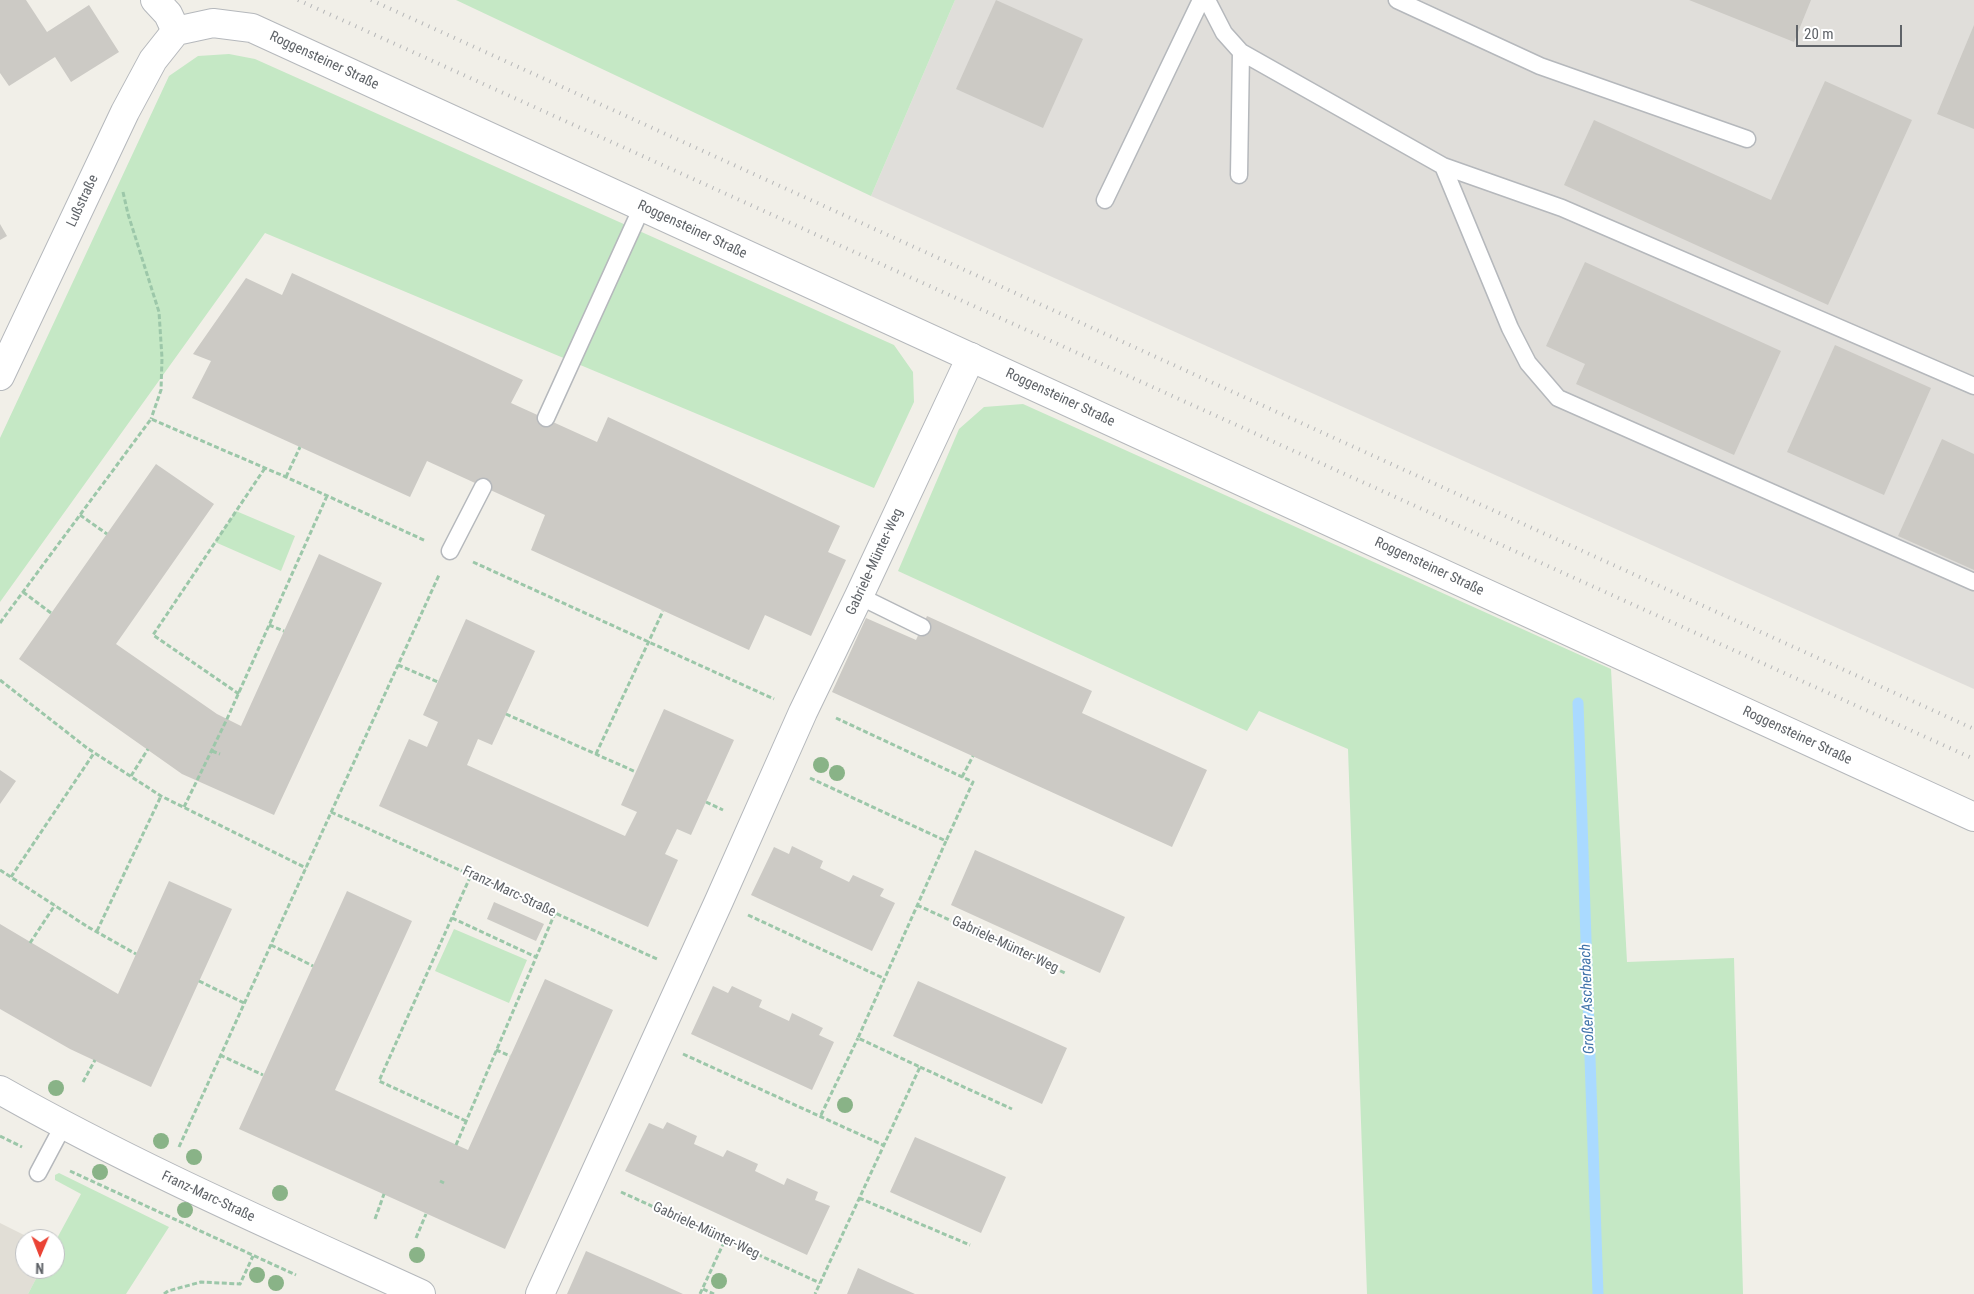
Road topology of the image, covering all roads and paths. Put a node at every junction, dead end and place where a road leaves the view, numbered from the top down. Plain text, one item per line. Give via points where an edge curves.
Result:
1 (155, 0) edge
2 (1200, 0) edge
3 (1207, 0) edge
4 (1397, 0) edge
5 (176, 31) junction
6 (1241, 52) junction
7 (1747, 140) dead end
8 (102, 159) junction
9 (1443, 166) junction
10 (1239, 175) dead end
11 (1105, 200) dead end
12 (642, 207) junction
13 (971, 357) junction
14 (0, 376) edge
15 (1974, 386) edge
16 (546, 418) dead end
17 (151, 419) junction
18 (300, 447) dead end
19 (264, 468) junction
20 (286, 477) junction
21 (483, 487) dead end
22 (327, 496) junction
23 (80, 514) junction
24 (107, 534) dead end
25 (450, 551) junction
26 (1974, 582) edge
27 (23, 592) junction
28 (859, 596) junction
29 (663, 610) dead end
30 (51, 614) dead end
31 (0, 623) edge
32 (269, 625) junction
33 (922, 627) dead end
34 (284, 630) dead end
35 (648, 641) junction
36 (398, 665) junction
37 (0, 680) edge
38 (438, 682) dead end
39 (239, 694) junction
40 (802, 712) junction
41 (506, 714) dead end
42 (148, 750) dead end
43 (212, 751) junction
44 (94, 753) junction
45 (220, 754) dead end
46 (596, 754) junction
47 (973, 756) dead end
48 (779, 766) junction
49 (636, 772) dead end
50 (131, 776) junction
51 (962, 777) junction
52 (162, 796) junction
53 (184, 808) junction
54 (331, 812) junction
55 (1974, 817) edge
56 (946, 842) junction
57 (306, 868) junction
58 (0, 870) edge
59 (471, 875) junction
60 (11, 877) junction
61 (719, 902) junction
62 (55, 905) junction
63 (918, 905) junction
64 (555, 913) junction
65 (452, 918) junction
66 (97, 931) junction
67 (30, 943) dead end
68 (271, 945) junction
69 (136, 954) dead end
70 (536, 957) junction
71 (313, 966) dead end
72 (687, 972) junction
73 (1065, 973) dead end
74 (883, 978) junction
75 (199, 981) dead end
76 (244, 1003) junction
77 (858, 1038) junction
78 (655, 1042) junction
79 (496, 1050) junction
80 (220, 1055) junction
81 (510, 1056) dead end
82 (95, 1060) dead end
83 (920, 1067) junction
84 (264, 1074) dead end
85 (83, 1082) dead end
86 (0, 1090) edge
87 (1012, 1109) dead end
88 (821, 1115) junction
89 (466, 1121) junction
90 (64, 1126) junction
91 (0, 1136) edge
92 (883, 1144) junction
93 (456, 1145) dead end
94 (42, 1166) junction
95 (166, 1178) junction
96 (591, 1178) junction
97 (384, 1194) dead end
98 (859, 1198) junction
99 (426, 1214) dead end
100 (374, 1219) dead end
101 (416, 1238) dead end
102 (725, 1240) junction
103 (970, 1246) dead end
104 (253, 1256) junction
105 (304, 1279) dead end
106 (820, 1283) junction
107 (703, 1289) junction
108 (164, 1294) edge
109 (421, 1294) edge
110 (540, 1294) edge
111 (700, 1294) edge
112 (714, 1294) edge
113 (815, 1294) edge

1 - 5 street via 168,14
2 - 11 lane
3 - 6 lane via 1224,33
4 - 7 lane via 1540,66
5 - 8 street, Lußstraße via 153,60
5 - 12 street, Roggensteiner Straße via 212,23 252,28
6 - 9 lane
6 - 10 lane
8 - 14 street, Lußstraße
8 - 17 path via 121,181 159,312 161,390
9 - 15 lane via 1562,208
9 - 26 lane via 1510,328 1528,364 1558,398
12 - 13 street, Roggensteiner Straße
12 - 16 lane
13 - 28 street, Gabriele-Münter-Weg
13 - 55 street, Roggensteiner Straße
17 - 19 path
17 - 23 path
18 - 20 path
19 - 20 path
19 - 39 path via 153,635
20 - 22 path
21 - 25 lane
22 - 25 path
22 - 32 path
23 - 24 path
23 - 27 path
25 - 35 path
25 - 36 path
27 - 30 path
27 - 31 path
28 - 33 lane
28 - 40 street, Gabriele-Münter-Weg
29 - 35 path
32 - 34 path
32 - 39 path
35 - 40 path
35 - 46 path
36 - 38 path
36 - 54 path
37 - 44 path
39 - 43 path
40 - 48 street, Gabriele-Münter-Weg
40 - 51 path via 818,709
41 - 46 path
42 - 50 path
43 - 45 path
43 - 53 path
44 - 50 path
44 - 60 path
46 - 49 path
47 - 51 path
48 - 56 path
48 - 61 street, Gabriele-Münter-Weg
50 - 52 path
51 - 56 path via 974,782
52 - 53 path
52 - 66 path
53 - 57 path
54 - 57 path
54 - 59 path, Franz-Marc-Straße
56 - 63 path
57 - 68 path
58 - 60 path
59 - 64 path, Franz-Marc-Straße
59 - 65 path
60 - 62 path
61 - 72 street, Gabriele-Münter-Weg
61 - 74 path
62 - 66 path
62 - 67 path
63 - 73 path, Gabriele-Münter-Weg
63 - 74 path
64 - 70 path
64 - 72 path, Franz-Marc-Straße
65 - 70 path
65 - 89 path via 379,1081
66 - 69 path
68 - 71 path
68 - 76 path
70 - 79 path
72 - 78 street, Gabriele-Münter-Weg
74 - 77 path
75 - 76 path
76 - 80 path
77 - 83 path
77 - 88 path
78 - 88 path
78 - 96 street, Gabriele-Münter-Weg
79 - 81 path
79 - 89 path
80 - 84 path
80 - 95 path
82 - 85 path
83 - 87 path
83 - 92 path
86 - 90 street, Franz-Marc-Straße
88 - 92 path
89 - 93 path
90 - 94 lane
90 - 95 street, Franz-Marc-Straße
91 - 94 path
92 - 98 path
94 - 104 path
95 - 109 street, Franz-Marc-Straße
96 - 102 path, Gabriele-Münter-Weg
96 - 110 street, Gabriele-Münter-Weg
97 - 100 path
98 - 103 path
98 - 106 path
99 - 101 path
102 - 106 path, Gabriele-Münter-Weg
102 - 107 path
104 - 105 path
104 - 108 path via 240,1284 201,1282
106 - 113 path
107 - 111 path
107 - 112 path

